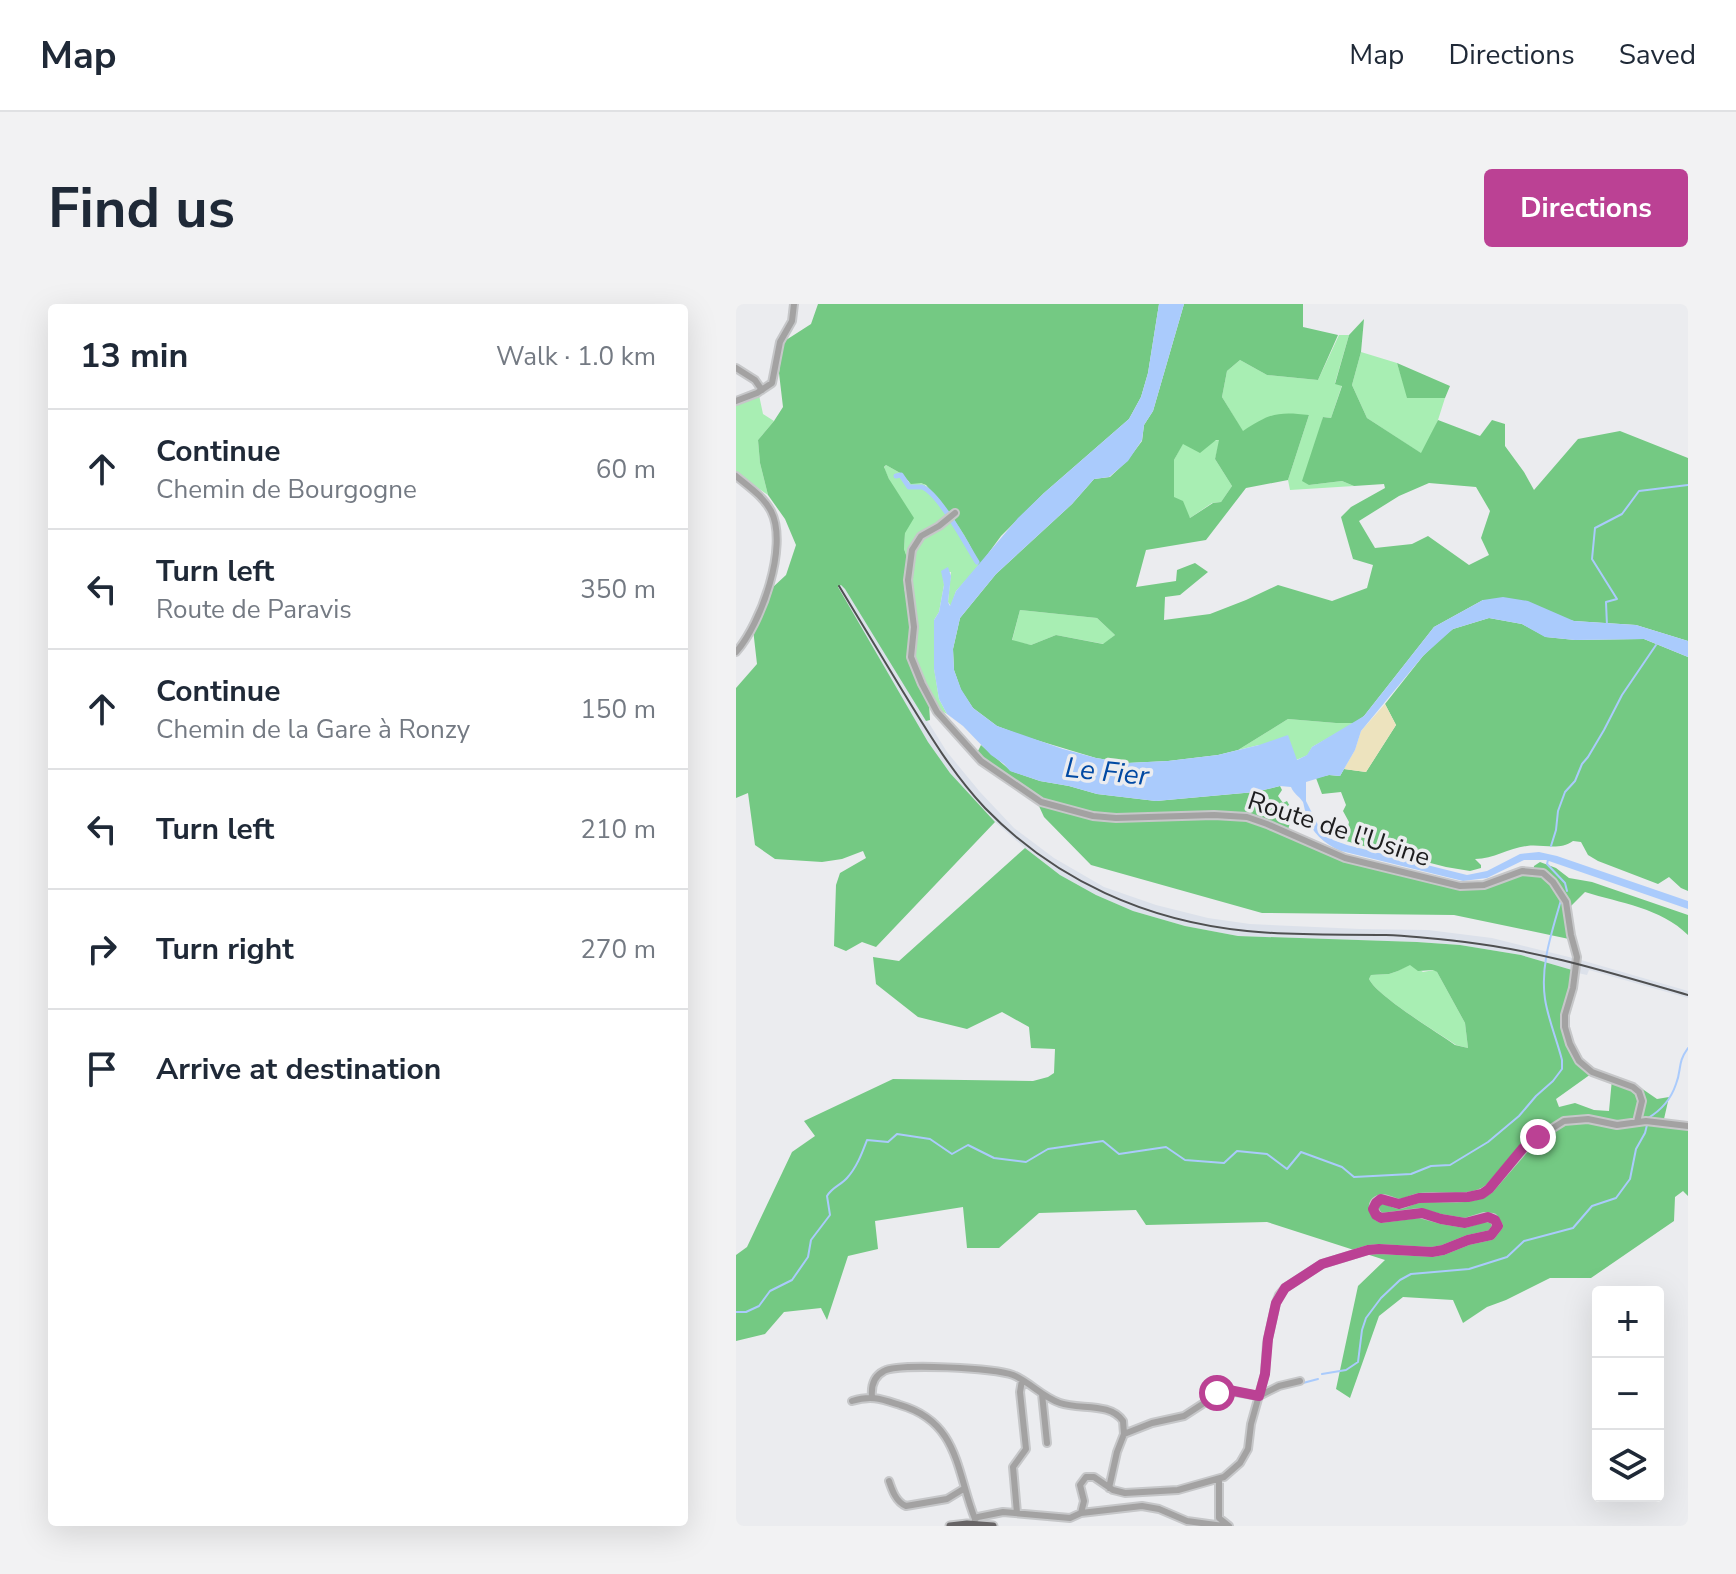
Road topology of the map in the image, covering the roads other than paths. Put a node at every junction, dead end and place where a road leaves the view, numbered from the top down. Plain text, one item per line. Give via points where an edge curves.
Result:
1 (794, 304) edge
2 (736, 368) edge
3 (762, 390) junction
4 (736, 401) edge
5 (736, 476) edge
6 (952, 516) dead end
7 (736, 652) edge
8 (1637, 1122) junction
9 (1688, 1126) edge
10 (1022, 1380) junction
11 (1300, 1381) dead end
12 (1042, 1394) junction
13 (1259, 1396) junction
14 (872, 1397) junction
15 (852, 1401) dead end
16 (1124, 1434) junction
17 (1047, 1443) dead end
18 (1219, 1479) junction
19 (889, 1481) dead end
20 (965, 1488) junction
21 (1109, 1488) junction
22 (1017, 1513) junction
23 (1081, 1513) junction
24 (974, 1523) edge
25 (959, 1525) edge
26 (950, 1526) edge
27 (993, 1526) edge
28 (1226, 1526) edge

1 - 3 street via 773,382
2 - 3 street
3 - 4 street
5 - 7 street via 769,507 777,538 766,596
6 - 8 street, Route de l'Usine via 921,536 912,550 911,657 937,712 981,761 1041,802 1093,816 1247,817 1345,858 1456,886 1478,886 1522,871 1543,873 1566,902 1577,957 1565,1015 1568,1039 1592,1072 1636,1088 1642,1101
8 - 9 street
8 - 13 street via 1564,1121 1529,1143 1482,1194 1399,1204 1377,1201 1376,1215 1381,1218 1422,1213 1465,1223 1488,1217 1498,1226 1491,1235 1443,1250 1372,1249 1330,1261 1282,1291
10 - 12 street
10 - 14 street via 996,1371 891,1368 874,1380
10 - 22 street via 1026,1449 1013,1467
11 - 13 street
12 - 16 street via 1068,1405 1116,1413
12 - 17 street
13 - 16 street via 1224,1390 1184,1416
13 - 18 street via 1245,1456
14 - 15 street
14 - 20 street via 914,1409 941,1430
16 - 21 street
18 - 21 street via 1174,1491 1125,1493
18 - 28 street via 1219,1518
19 - 20 street via 906,1506 947,1499
20 - 24 street
21 - 23 street via 1094,1477 1084,1478
22 - 23 street via 1070,1518
22 - 24 street via 985,1514
23 - 28 street via 1142,1506 1187,1521
24 - 25 main road
24 - 27 main road
25 - 26 main road

